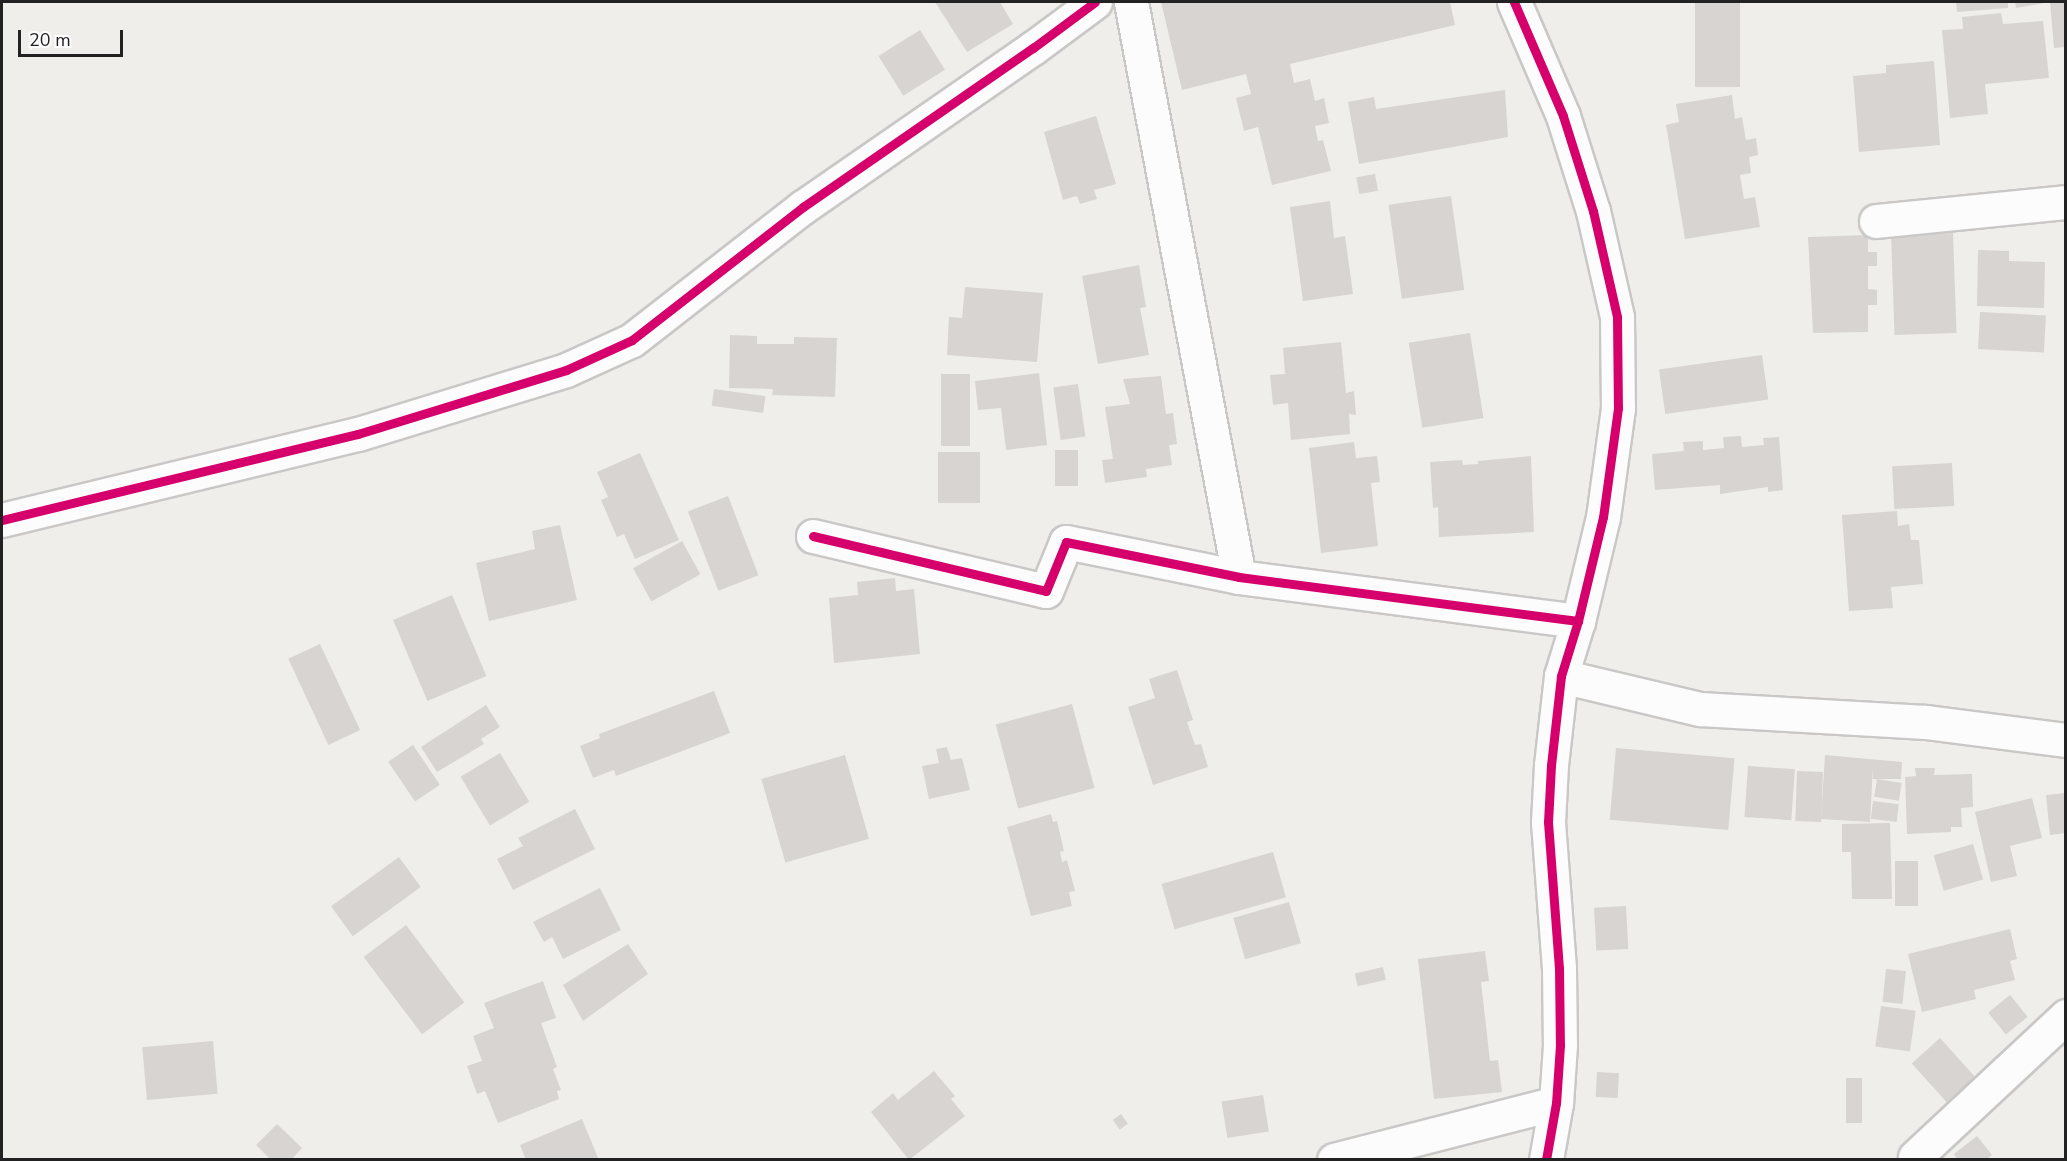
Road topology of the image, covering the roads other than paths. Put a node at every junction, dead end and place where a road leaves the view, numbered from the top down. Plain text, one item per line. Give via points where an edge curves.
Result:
1 (1095, 2) edge
2 (1131, 2) edge
3 (1514, 2) edge
4 (2066, 202) edge
5 (1876, 222) dead end
6 (2, 520) edge
7 (813, 536) dead end
8 (1239, 577) junction
9 (1578, 621) junction
10 (1561, 676) junction
11 (2066, 741) edge
12 (2066, 1016) edge
13 (1556, 1103) junction
14 (1915, 1159) edge
15 (1334, 1160) edge
16 (1546, 1160) edge

1 - 6 street via 803,207 632,340 555,374 358,434
2 - 8 street
3 - 9 street via 1569,137 1593,211 1617,317 1618,408 1603,517
4 - 5 street
7 - 8 street via 1046,591 1066,542
8 - 9 street
9 - 10 street
10 - 11 street via 1700,710 1926,722
10 - 13 street via 1548,822 1559,968
12 - 14 street
13 - 15 street
13 - 16 street

